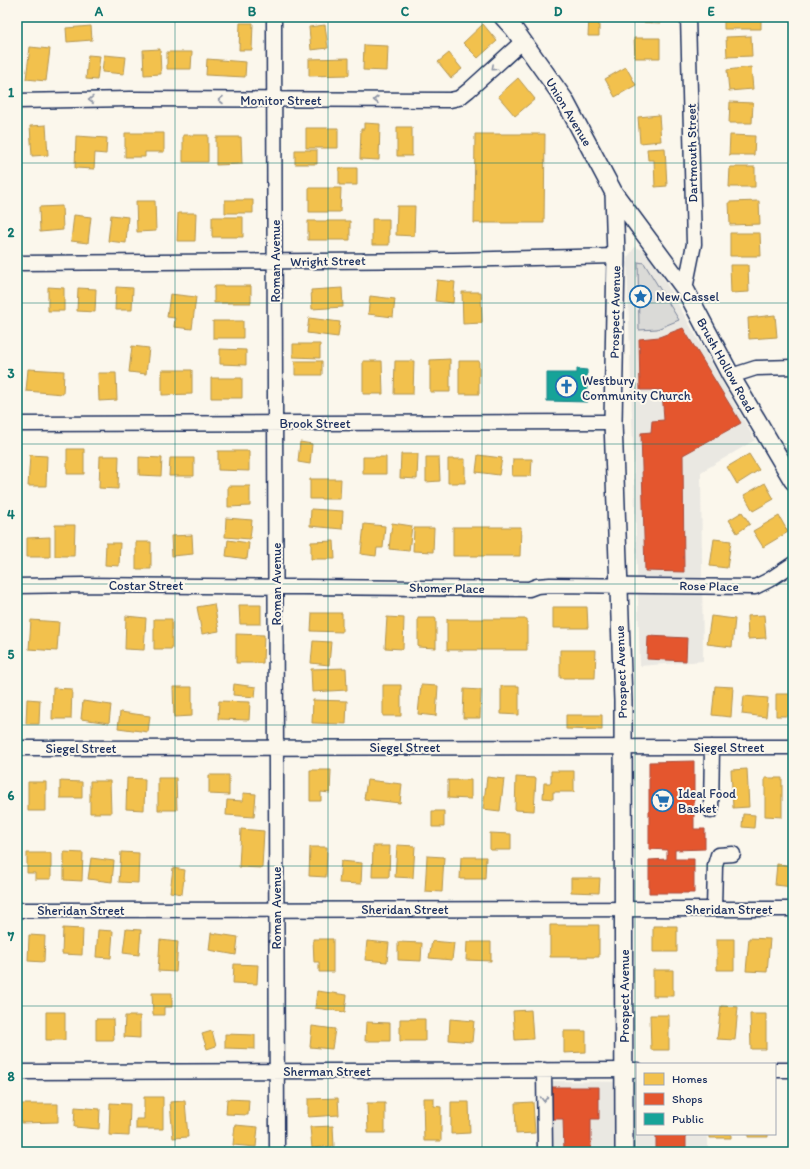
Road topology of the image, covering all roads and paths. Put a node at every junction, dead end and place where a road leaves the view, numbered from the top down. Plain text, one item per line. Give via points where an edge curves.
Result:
1 (274, 17) edge
2 (688, 17) edge
3 (514, 26) edge
4 (274, 100) junction
5 (17, 101) edge
6 (614, 193) junction
7 (616, 256) junction
8 (275, 262) junction
9 (17, 263) edge
10 (684, 289) junction
11 (793, 366) edge
12 (731, 376) junction
13 (613, 422) junction
14 (275, 423) junction
15 (17, 424) edge
16 (793, 481) edge
17 (793, 564) edge
18 (618, 585) junction
19 (17, 586) edge
20 (276, 586) junction
21 (276, 747) junction
22 (623, 747) junction
23 (712, 747) junction
24 (793, 747) edge
25 (17, 748) edge
26 (711, 811) dead end
27 (733, 854) dead end
28 (624, 908) junction
29 (714, 908) junction
30 (793, 909) edge
31 (17, 910) edge
32 (276, 910) junction
33 (544, 1070) junction
34 (630, 1070) edge
35 (776, 1070) edge
36 (793, 1070) edge
37 (277, 1071) junction
38 (17, 1072) edge
39 (277, 1152) edge
40 (545, 1152) edge
41 (624, 1152) edge

1 - 4 street, Roman Avenue
2 - 10 street, Dartmouth Street via 694,244
3 -> 4 street, Monitor Street via 469,90 459,98
3 - 6 main road, Union Avenue via 564,98
4 -> 5 street, Monitor Street
4 - 8 street, Roman Avenue
6 - 7 main road, Prospect Avenue
6 - 10 main road, Brush Hollow Road
7 - 8 street, Wright Street
7 - 13 main road, Prospect Avenue
8 - 9 street, Wright Street
8 - 14 street, Roman Avenue
10 - 12 main road, Brush Hollow Road
11 - 12 street via 756,368
12 - 16 main road, Brush Hollow Road
13 - 14 street, Brook Street
13 - 18 main road, Prospect Avenue
14 - 15 street, Brook Street
14 - 20 street, Roman Avenue
17 - 18 street, Rose Place via 755,587
18 - 20 street, Shomer Place via 550,585 529,589
18 - 22 main road, Prospect Avenue
19 - 20 street, Costar Street
20 - 21 street, Roman Avenue
21 - 22 street, Siegel Street
21 - 25 street, Siegel Street
21 - 32 street, Roman Avenue
22 - 23 street, Siegel Street
22 - 28 main road, Prospect Avenue
23 - 24 street, Siegel Street
23 - 26 street
27 - 29 street via 718,855 715,865
28 - 29 street, Sheridan Street
28 - 32 street, Sheridan Street
28 - 34 main road, Prospect Avenue
29 - 30 street, Sheridan Street
31 - 32 street, Sheridan Street
32 - 37 street, Roman Avenue
33 - 34 street, Sherman Street
33 - 37 street, Sherman Street
33 -> 40 street
34 - 41 main road, Prospect Avenue
35 - 36 street
37 - 38 street, Sherman Street
37 - 39 street, Roman Avenue

